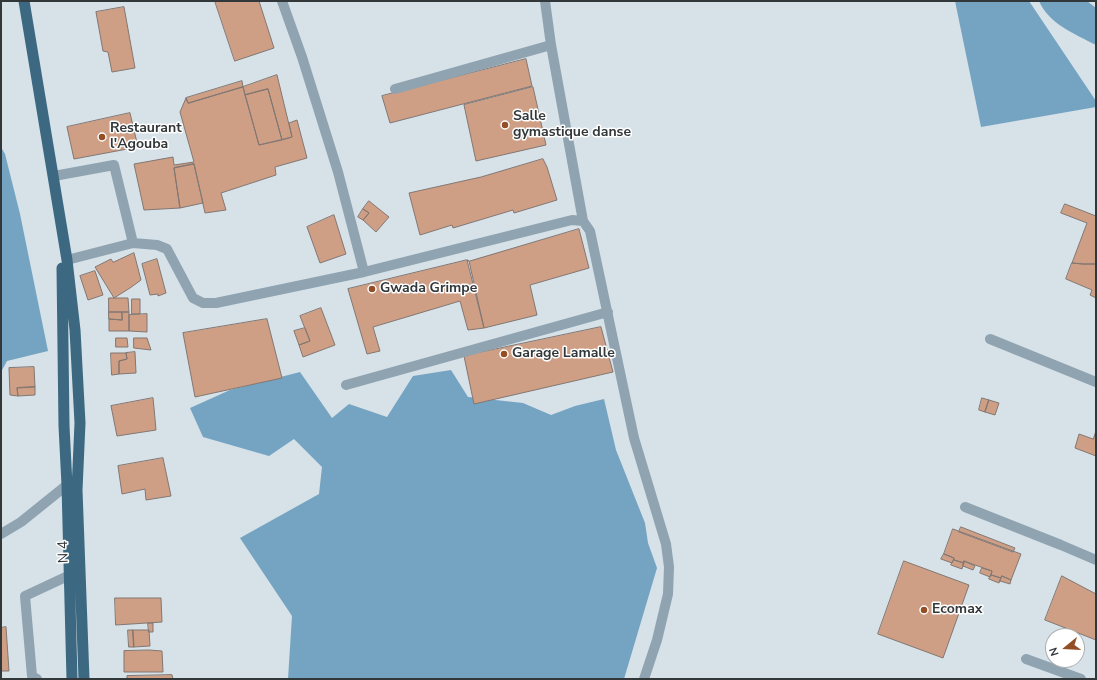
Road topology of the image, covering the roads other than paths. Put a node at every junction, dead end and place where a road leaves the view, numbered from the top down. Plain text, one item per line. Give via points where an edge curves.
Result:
1 (17, 1) edge
2 (24, 1) edge
3 (282, 1) edge
4 (545, 1) edge
5 (552, 45) junction
6 (394, 89) dead end
7 (54, 176) junction
8 (583, 221) junction
9 (133, 243) junction
10 (67, 260) junction
11 (364, 272) junction
12 (608, 312) junction
13 (990, 339) dead end
14 (1096, 382) edge
15 (346, 385) dead end
16 (67, 485) junction
17 (965, 507) dead end
18 (1, 534) edge
19 (1096, 560) edge
20 (70, 575) junction
21 (1026, 659) dead end
22 (37, 679) edge
23 (72, 679) edge
24 (84, 679) edge
25 (644, 679) edge
26 (1081, 679) edge

1 - 16 highway, N 4 via 62,261
2 - 7 highway, N 4
3 - 11 street via 336,166
4 - 5 street
5 - 6 street
5 - 8 street
7 - 9 street via 114,165
7 - 10 highway, N 4
8 - 11 street via 572,220
8 - 12 street via 590,231
9 - 10 street
9 - 11 street via 158,245 167,249 193,298 204,302 216,303
10 - 24 highway, N 4 via 75,330 80,423 77,490
12 - 15 street
12 - 25 street via 634,438 666,544 669,567 668,594
13 - 14 street
16 - 18 street via 21,522
16 - 20 highway, N 4
17 - 19 street
20 - 22 street via 25,596 32,676
20 - 23 highway, N 4
21 - 26 street

